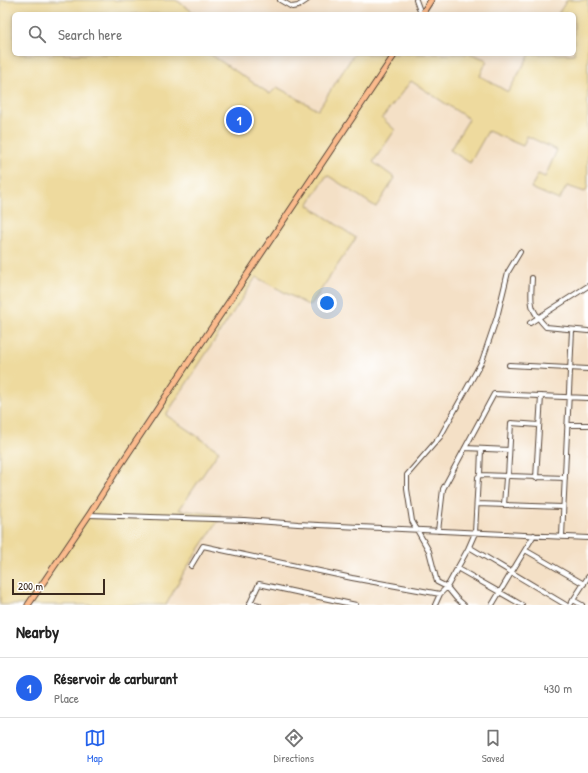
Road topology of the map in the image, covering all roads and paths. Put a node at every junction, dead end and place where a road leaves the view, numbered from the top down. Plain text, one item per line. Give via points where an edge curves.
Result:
1 (280, 0) edge
2 (307, 0) edge
3 (415, 0) edge
4 (431, 0) edge
5 (420, 12) edge
6 (422, 12) edge
7 (394, 56) edge
8 (520, 252) dead end
9 (532, 278) dead end
10 (588, 286) edge
11 (538, 318) junction
12 (530, 323) dead end
13 (572, 330) junction
14 (588, 331) edge
15 (509, 365) dead end
16 (570, 368) junction
17 (588, 369) edge
18 (541, 396) junction
19 (568, 398) junction
20 (588, 398) edge
21 (539, 425) junction
22 (567, 425) junction
23 (588, 425) edge
24 (466, 448) junction
25 (481, 449) junction
26 (509, 450) junction
27 (480, 475) junction
28 (508, 476) junction
29 (536, 478) junction
30 (564, 478) junction
31 (477, 504) junction
32 (504, 505) junction
33 (562, 507) junction
34 (90, 515) junction
35 (416, 530) junction
36 (438, 531) junction
37 (475, 533) junction
38 (534, 535) junction
39 (562, 536) junction
40 (588, 538) edge
41 (469, 547) junction
42 (525, 550) junction
43 (190, 566) dead end
44 (457, 568) junction
45 (511, 572) junction
46 (588, 578) edge
47 (584, 584) junction
48 (447, 587) junction
49 (499, 592) junction
50 (440, 594) junction
51 (573, 600) junction
52 (249, 604) edge
53 (28, 605) edge
54 (259, 605) edge
55 (356, 605) edge
56 (435, 605) edge
57 (464, 605) edge
58 (492, 605) edge
59 (522, 605) edge
60 (566, 605) edge
61 (570, 605) edge
62 (582, 605) edge

1 - 2 street via 292,7
3 - 5 street
4 - 6 main road
7 - 34 main road via 119,467
8 - 35 street via 508,272 497,317 482,361 440,437 407,475 408,503
9 - 11 street via 531,304
10 - 11 street
11 - 12 street
11 - 13 street via 546,327
13 - 14 street
13 - 16 street
15 - 16 street
16 - 17 street
16 - 19 street
18 - 19 street
18 - 21 street
18 - 24 street via 494,394
19 - 20 street
19 - 22 street
21 - 26 street via 510,423
21 - 29 street
22 - 23 street
22 - 30 street
24 - 25 street
24 - 36 street via 443,489
25 - 26 street
25 - 27 street
26 - 28 street
27 - 28 street
27 - 31 street
28 - 29 street
28 - 32 street
29 - 30 street
30 - 33 street
31 - 32 street
31 - 37 street
32 - 33 street
33 - 39 street
34 - 35 street via 244,520
34 - 53 main road
35 - 36 street
35 - 48 street via 428,551 437,582
36 - 37 street
37 - 38 street
37 - 41 street
38 - 39 street
38 - 42 street
39 - 40 street
41 - 44 street
41 - 45 street
42 - 45 street
42 - 47 street
43 - 50 street via 203,546
44 - 48 street
44 - 49 street
45 - 49 street
45 - 60 street
46 - 47 street
47 - 51 street
48 - 50 street
48 - 57 street
49 - 58 street
49 - 59 street
50 - 56 street
51 - 61 street
51 - 62 street
52 - 54 street
52 - 55 street via 259,584

